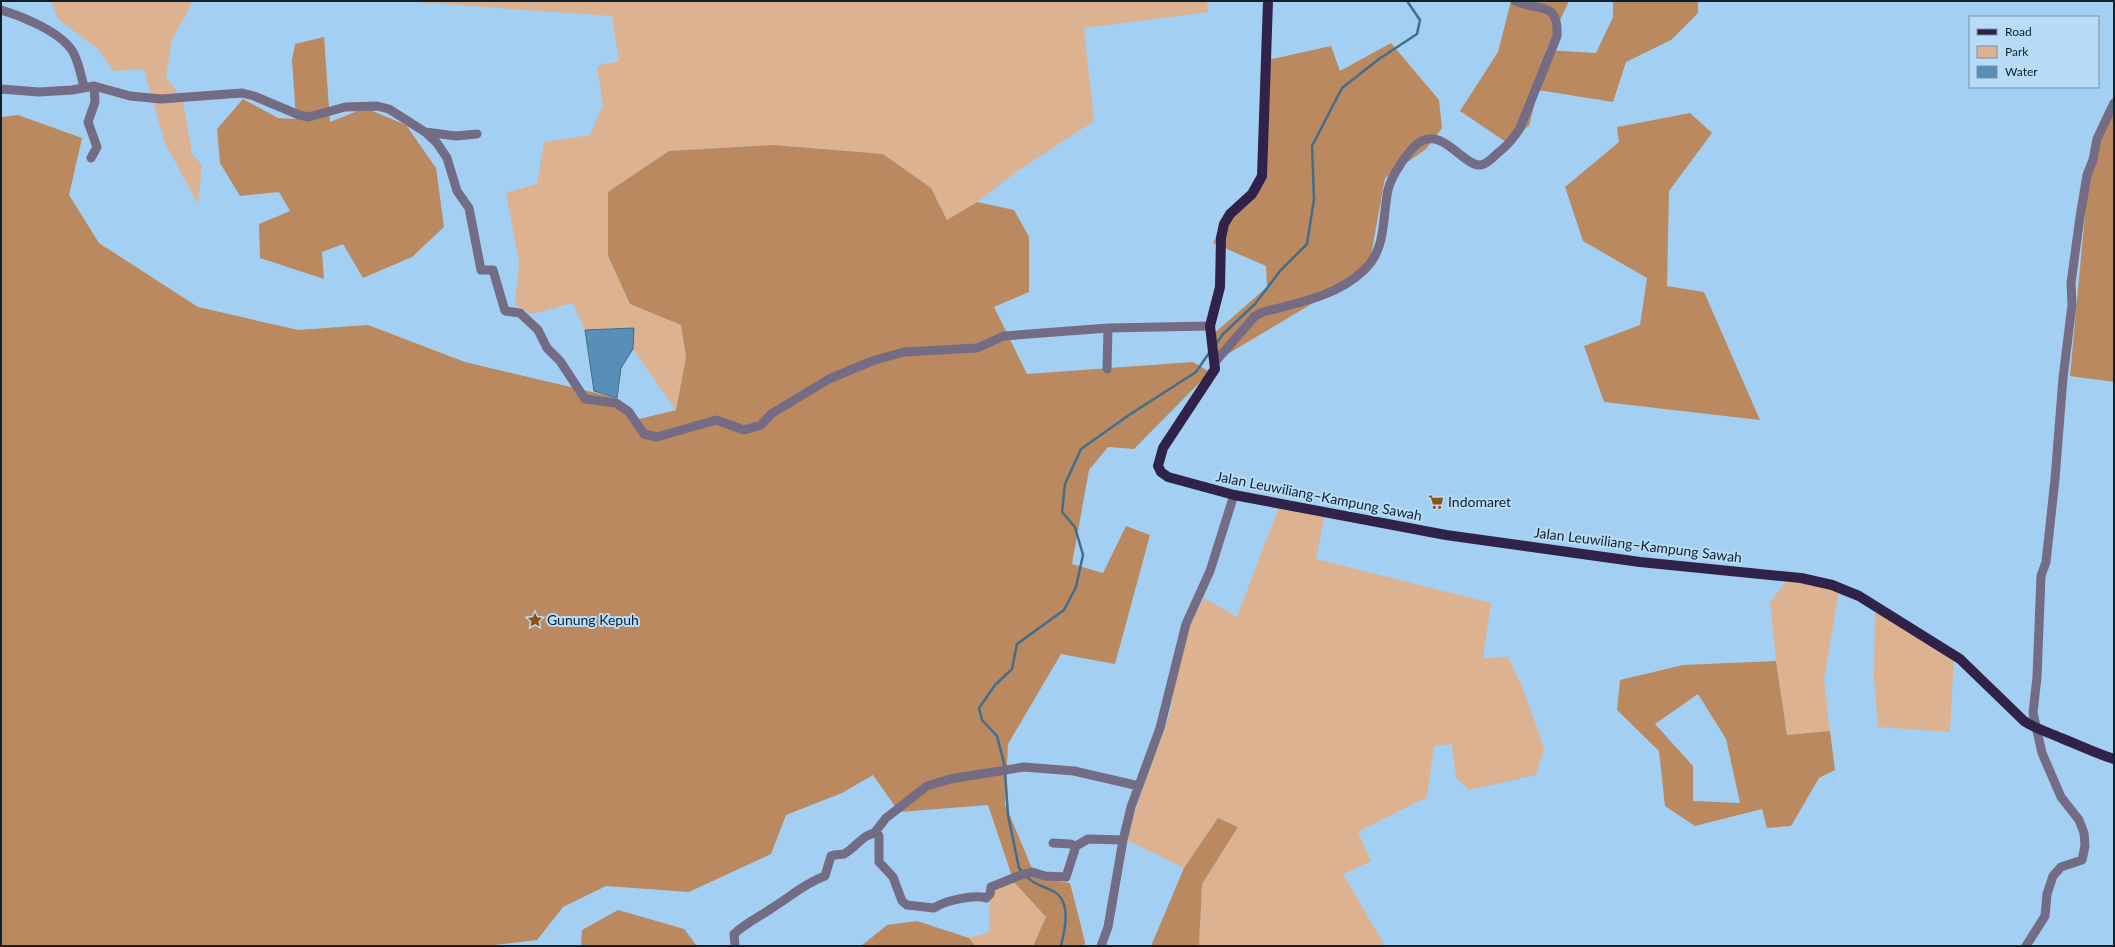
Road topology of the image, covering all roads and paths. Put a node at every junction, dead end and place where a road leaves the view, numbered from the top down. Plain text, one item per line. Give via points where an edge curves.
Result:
1 (1268, 1) edge
2 (1515, 1) edge
3 (1, 10) edge
4 (84, 86) junction
5 (94, 86) junction
6 (1, 89) edge
7 (2114, 103) edge
8 (425, 132) junction
9 (477, 134) dead end
10 (91, 158) dead end
11 (1210, 326) junction
12 (1108, 328) junction
13 (1215, 359) junction
14 (1106, 369) dead end
15 (1234, 495) junction
16 (2036, 729) junction
17 (2114, 758) edge
18 (1139, 786) junction
19 (874, 832) junction
20 (1123, 840) junction
21 (1053, 843) dead end
22 (1076, 846) junction
23 (735, 946) edge
24 (1101, 946) edge
25 (2026, 946) edge

1 - 11 main road via 1262,176 1252,194 1230,214 1224,224 1221,238 1220,287
2 - 13 street via 1549,8 1555,14 1558,36 1514,139 1481,165 1468,161 1442,141 1422,141 1416,145 1391,181 1380,242 1369,265 1362,273 1327,294 1255,316
3 - 4 street via 18,15 64,41 74,53
4 - 5 street
4 - 6 street via 72,90 39,92
5 - 8 street via 130,96 161,99 242,93 309,117 345,107 377,106 389,109
5 - 10 street via 95,102 88,122 97,147
7 - 16 street via 2097,139 2087,174 2071,283 2072,305 2055,479 2046,562 2041,576 2033,712
8 - 9 street via 456,136
8 - 12 street via 437,143 447,158 457,191 469,208 481,270 493,270 505,311 520,313 538,330 547,348 560,361 585,399 616,403 629,412 644,434 657,437 716,420 744,430 761,425 770,414 829,379 872,361 904,352 977,348 1004,336
11 - 12 street
11 - 13 main road
12 - 14 street
13 - 15 main road, Jalan Leuwiliang–Kampung Sawah via 1212,375 1163,448 1158,466 1168,477
15 - 16 main road, Jalan Leuwiliang–Kampung Sawah via 1446,535 1640,562 1801,578 1839,587 1859,596 1960,659 2024,721
15 - 18 street via 1210,571 1186,624 1160,728
16 - 17 main road, Jalan Leuwiliang–Kampung Sawah via 2093,753
16 - 25 street via 2042,753 2061,797 2079,820 2085,846 2082,860 2061,867 2052,876 2045,916
18 - 19 street via 1054,769 1024,768 950,779 927,786 886,818
18 - 20 street
19 - 22 street via 879,836 879,862 893,877 899,897 907,905 934,908 940,904 969,897 986,898 991,887 1032,872 1066,877
19 - 23 street via 843,854 831,856 825,876 812,880 770,910 745,924 734,934
20 - 22 street via 1088,839
20 - 24 street via 1108,927
21 - 22 street

